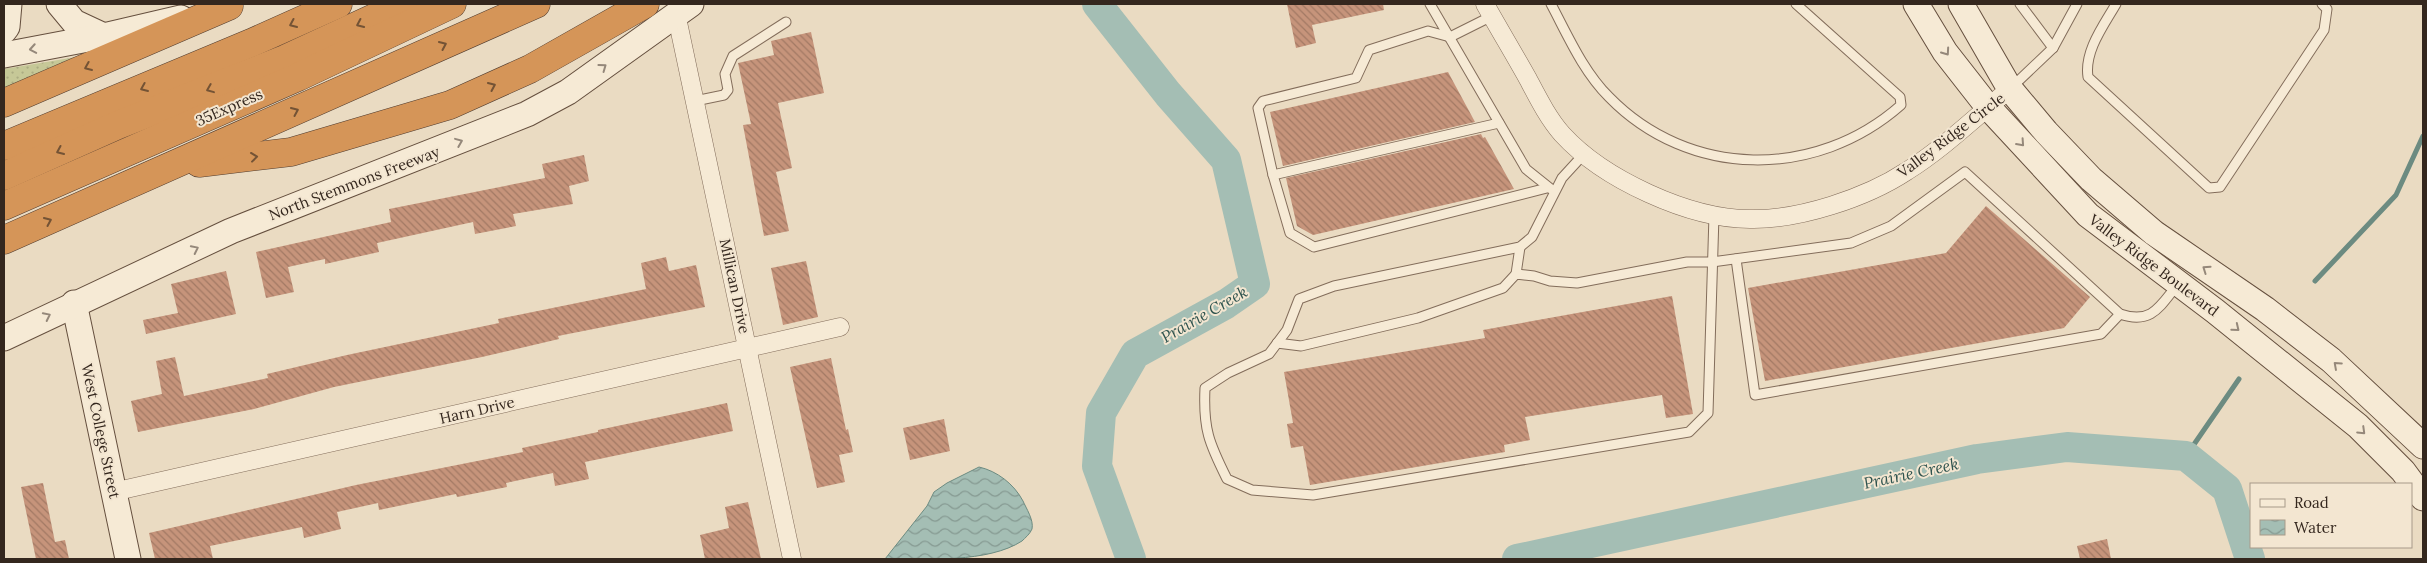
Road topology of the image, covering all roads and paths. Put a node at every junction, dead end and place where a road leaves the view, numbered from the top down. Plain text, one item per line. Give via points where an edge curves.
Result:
1 (9, 4) edge
2 (59, 4) edge
3 (338, 4) edge
4 (404, 4) edge
5 (452, 4) edge
6 (536, 4) edge
7 (645, 4) edge
8 (1430, 4) edge
9 (1551, 4) edge
10 (1796, 4) edge
11 (1916, 4) edge
12 (1961, 4) edge
13 (2020, 4) edge
14 (2077, 4) edge
15 (2116, 4) edge
16 (2322, 4) edge
17 (232, 5) edge
18 (683, 9) edge
19 (1489, 10) edge
20 (786, 22) dead end
21 (4, 31) edge
22 (104, 36) junction
23 (1450, 37) junction
24 (2053, 48) junction
25 (4, 55) edge
26 (2010, 89) junction
27 (695, 101) junction
28 (4, 103) edge
29 (1988, 107) junction
30 (1499, 123) junction
31 (4, 146) edge
32 (1584, 154) junction
33 (170, 167) junction
34 (4, 176) edge
35 (1273, 176) junction
36 (1552, 189) junction
37 (4, 206) edge
38 (1714, 214) junction
39 (4, 240) edge
40 (1520, 246) junction
41 (1736, 259) junction
42 (1712, 262) junction
43 (1516, 274) junction
44 (2178, 284) junction
45 (74, 303) junction
46 (2120, 314) junction
47 (840, 327) dead end
48 (4, 338) edge
49 (1277, 343) junction
50 (749, 348) junction
51 (2423, 446) edge
52 (2412, 483) edge
53 (2412, 483) edge
54 (113, 492) junction
55 (2423, 498) edge
56 (128, 559) edge
57 (792, 559) edge

1 - 21 main road
2 - 22 main road via 74,22
3 -> 31 highway
4 -> 34 highway via 285,59 118,125
5 - 37 highway, 35Express via 298,77
33 -> 6 highway
33 -> 7 highway via 291,152 450,105 530,69
8 - 23 lane
9 - 10 lane via 1590,72 1608,96 1631,118 1667,141 1694,152 1753,160 1807,155 1832,147 1885,119 1901,105 1900,97
11 -> 29 main road, Valley Ridge Boulevard via 1945,52
12 - 26 main road, Valley Ridge Boulevard
13 - 24 lane
14 - 24 lane
15 - 16 lane via 2094,44 2086,67 2088,77 2209,188 2220,187 2311,52 2324,30 2327,9
17 - 22 main road
17 -> 28 highway
18 - 27 street, Millican Drive
45 -> 18 main road, North Stemmons Freeway via 273,214 527,114 568,92
19 - 23 lane
19 - 32 street, Valley Ridge Circle via 1544,109
20 - 27 lane via 733,56 725,74 728,90 724,95
22 -> 25 main road
23 - 30 lane
23 - 35 lane via 1428,31 1369,50 1356,78 1263,101 1258,108
24 - 26 lane
26 - 29 street, Valley Ridge Circle
51 -> 26 main road, Valley Ridge Boulevard via 2331,360 2265,309 2154,233 2091,179
27 - 50 street, Millican Drive
29 - 38 street, Valley Ridge Circle via 1906,172 1850,200 1801,214 1750,220
29 -> 44 main road, Valley Ridge Boulevard via 2088,216
30 - 35 lane
30 - 36 lane via 1526,169
32 - 36 lane
32 - 38 street, Valley Ridge Circle via 1618,178 1667,202
39 -> 33 highway
35 - 36 lane via 1290,233 1314,247
36 - 40 lane via 1532,237
38 - 42 lane
40 - 43 lane
40 - 49 lane via 1334,286 1299,299 1287,330
41 - 42 lane
41 - 46 lane via 1851,243 1891,226 1964,172
41 - 46 lane via 1755,395 2101,334
42 - 43 lane via 1687,262 1577,283
42 - 49 lane via 1708,412 1689,432 1313,496 1252,490 1226,479 1211,445 1204,418 1205,388 1269,354
43 - 49 lane via 1503,288 1418,318 1301,346
44 - 46 lane via 2152,315 2136,318
44 -> 52 main road, Valley Ridge Boulevard via 2358,426
48 -> 45 main road, North Stemmons Freeway
45 - 54 main road, West College Street
47 - 50 street, Harn Drive
50 - 54 street, Harn Drive
50 - 57 street, Millican Drive
53 -> 55 main road, Valley Ridge Boulevard
54 - 56 main road, West College Street

